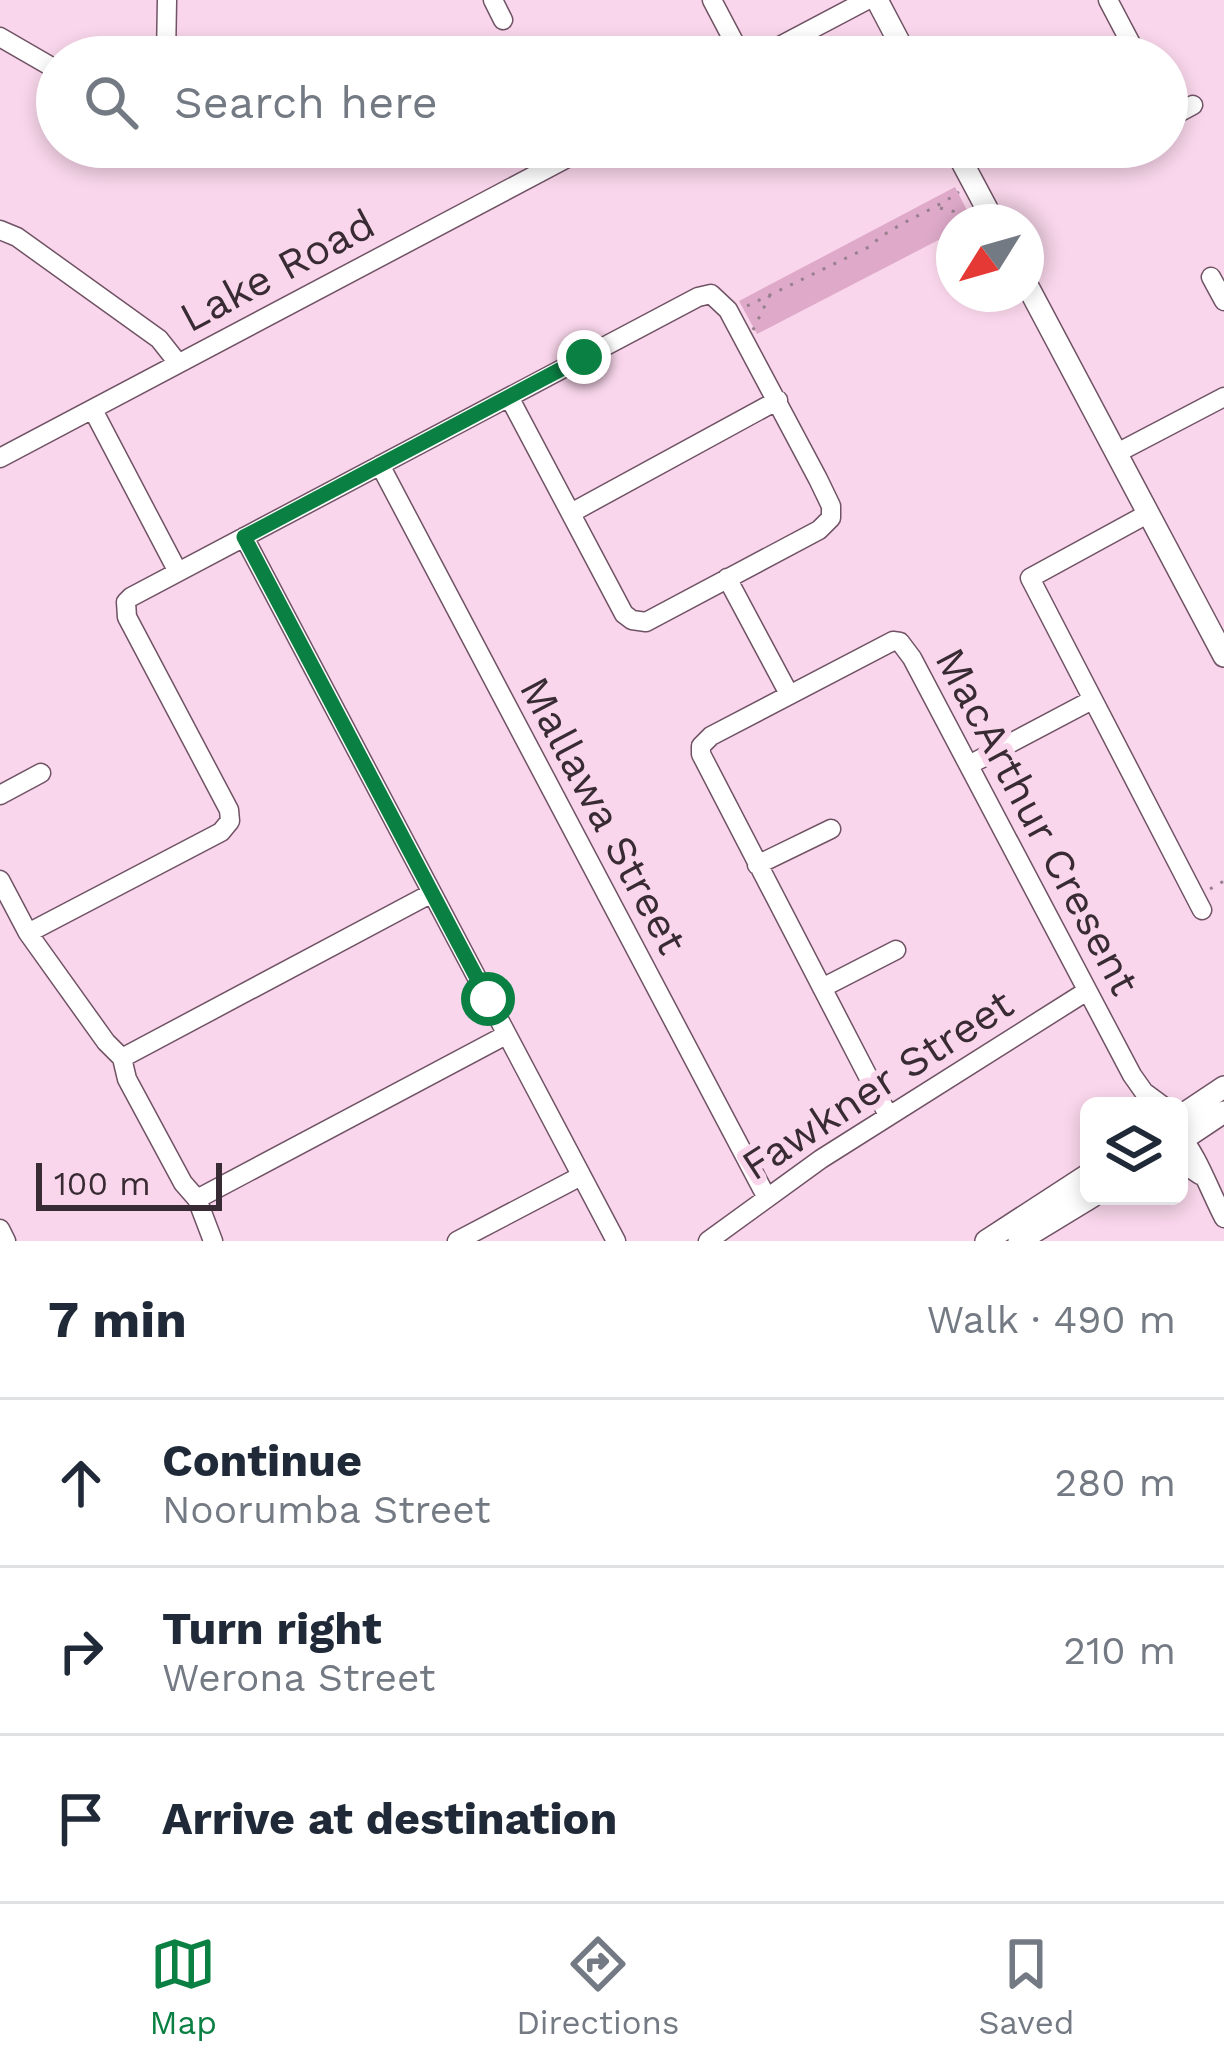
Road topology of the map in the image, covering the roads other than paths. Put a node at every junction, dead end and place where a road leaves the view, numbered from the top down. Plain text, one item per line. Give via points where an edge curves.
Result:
1 (167, 0) edge
2 (493, 0) edge
3 (712, 0) edge
4 (867, 0) edge
5 (877, 0) edge
6 (1108, 0) edge
7 (503, 20) dead end
8 (166, 36) edge
9 (731, 36) edge
10 (799, 36) edge
11 (896, 36) edge
12 (1127, 36) edge
13 (0, 37) edge
14 (36, 58) edge
15 (1193, 105) dead end
16 (1188, 107) edge
17 (548, 168) edge
18 (963, 168) edge
19 (978, 204) edge
20 (0, 230) edge
21 (1211, 277) dead end
22 (1224, 301) edge
23 (1042, 312) edge
24 (178, 363) junction
25 (508, 397) junction
26 (1224, 397) edge
27 (778, 400) junction
28 (92, 410) junction
29 (1117, 453) junction
30 (0, 458) edge
31 (380, 465) junction
32 (571, 513) junction
33 (1149, 513) junction
34 (244, 537) junction
35 (178, 572) junction
36 (727, 578) junction
37 (1224, 656) edge
38 (789, 694) junction
39 (1091, 700) junction
40 (969, 765) junction
41 (41, 772) dead end
42 (0, 795) edge
43 (831, 829) dead end
44 (757, 866) junction
45 (0, 880) edge
46 (432, 893) junction
47 (1202, 910) dead end
48 (28, 933) junction
49 (896, 950) dead end
50 (822, 988) junction
51 (1087, 991) junction
52 (506, 1034) junction
53 (122, 1058) junction
54 (1224, 1087) edge
55 (1144, 1097) edge
56 (1224, 1112) edge
57 (888, 1115) junction
58 (1188, 1119) edge
59 (1188, 1125) edge
60 (1188, 1145) edge
61 (581, 1176) junction
62 (1080, 1180) edge
63 (197, 1198) junction
64 (767, 1198) junction
65 (1080, 1204) edge
66 (1224, 1218) edge
67 (0, 1229) edge
68 (6, 1241) edge
69 (214, 1241) edge
70 (457, 1241) edge
71 (616, 1241) edge
72 (708, 1241) edge
73 (986, 1241) edge
74 (1019, 1241) edge

1 - 8 street
2 - 7 street
3 - 9 street
4 - 10 street
5 - 11 main road
6 - 12 street
13 - 14 street
15 - 16 street
17 - 24 street, Lake Road
18 - 19 main road
20 - 24 street via 159,339
21 - 22 street
23 - 29 main road
24 - 28 street, Lake Road
25 - 27 street via 711,294
25 - 31 street
25 - 32 street
26 - 29 street
27 - 32 street
27 - 36 street via 831,518
28 - 30 street, Lake Road
28 - 35 street
29 - 33 main road
31 - 34 street
31 - 64 street, Mallawa Street
32 - 36 street via 632,620 646,622
33 - 37 main road
33 - 39 street via 1030,578
34 - 35 street
34 - 46 street
35 - 48 street via 125,602 127,617 230,821
36 - 38 street
38 - 40 street, MacArthur Cresent via 900,642
38 - 44 street, MacArthur Cresent via 701,746
39 - 40 street
39 - 47 street
40 - 51 street, MacArthur Cresent
41 - 42 street
43 - 44 street
44 - 50 street, MacArthur Cresent
45 - 48 street
46 - 52 street
46 - 53 street
48 - 53 street
49 - 50 street
50 - 57 street, MacArthur Cresent
51 - 55 street, MacArthur Cresent
51 - 57 street, Fawkner Street
52 - 61 street
52 - 63 street
53 - 63 street
54 - 58 main road
56 - 59 main road
57 - 64 street, Fawkner Street
60 - 66 street
61 - 70 street
61 - 71 street
62 - 73 main road
63 - 69 street
64 - 72 street, Fawkner Street
65 - 74 main road
67 - 68 street

